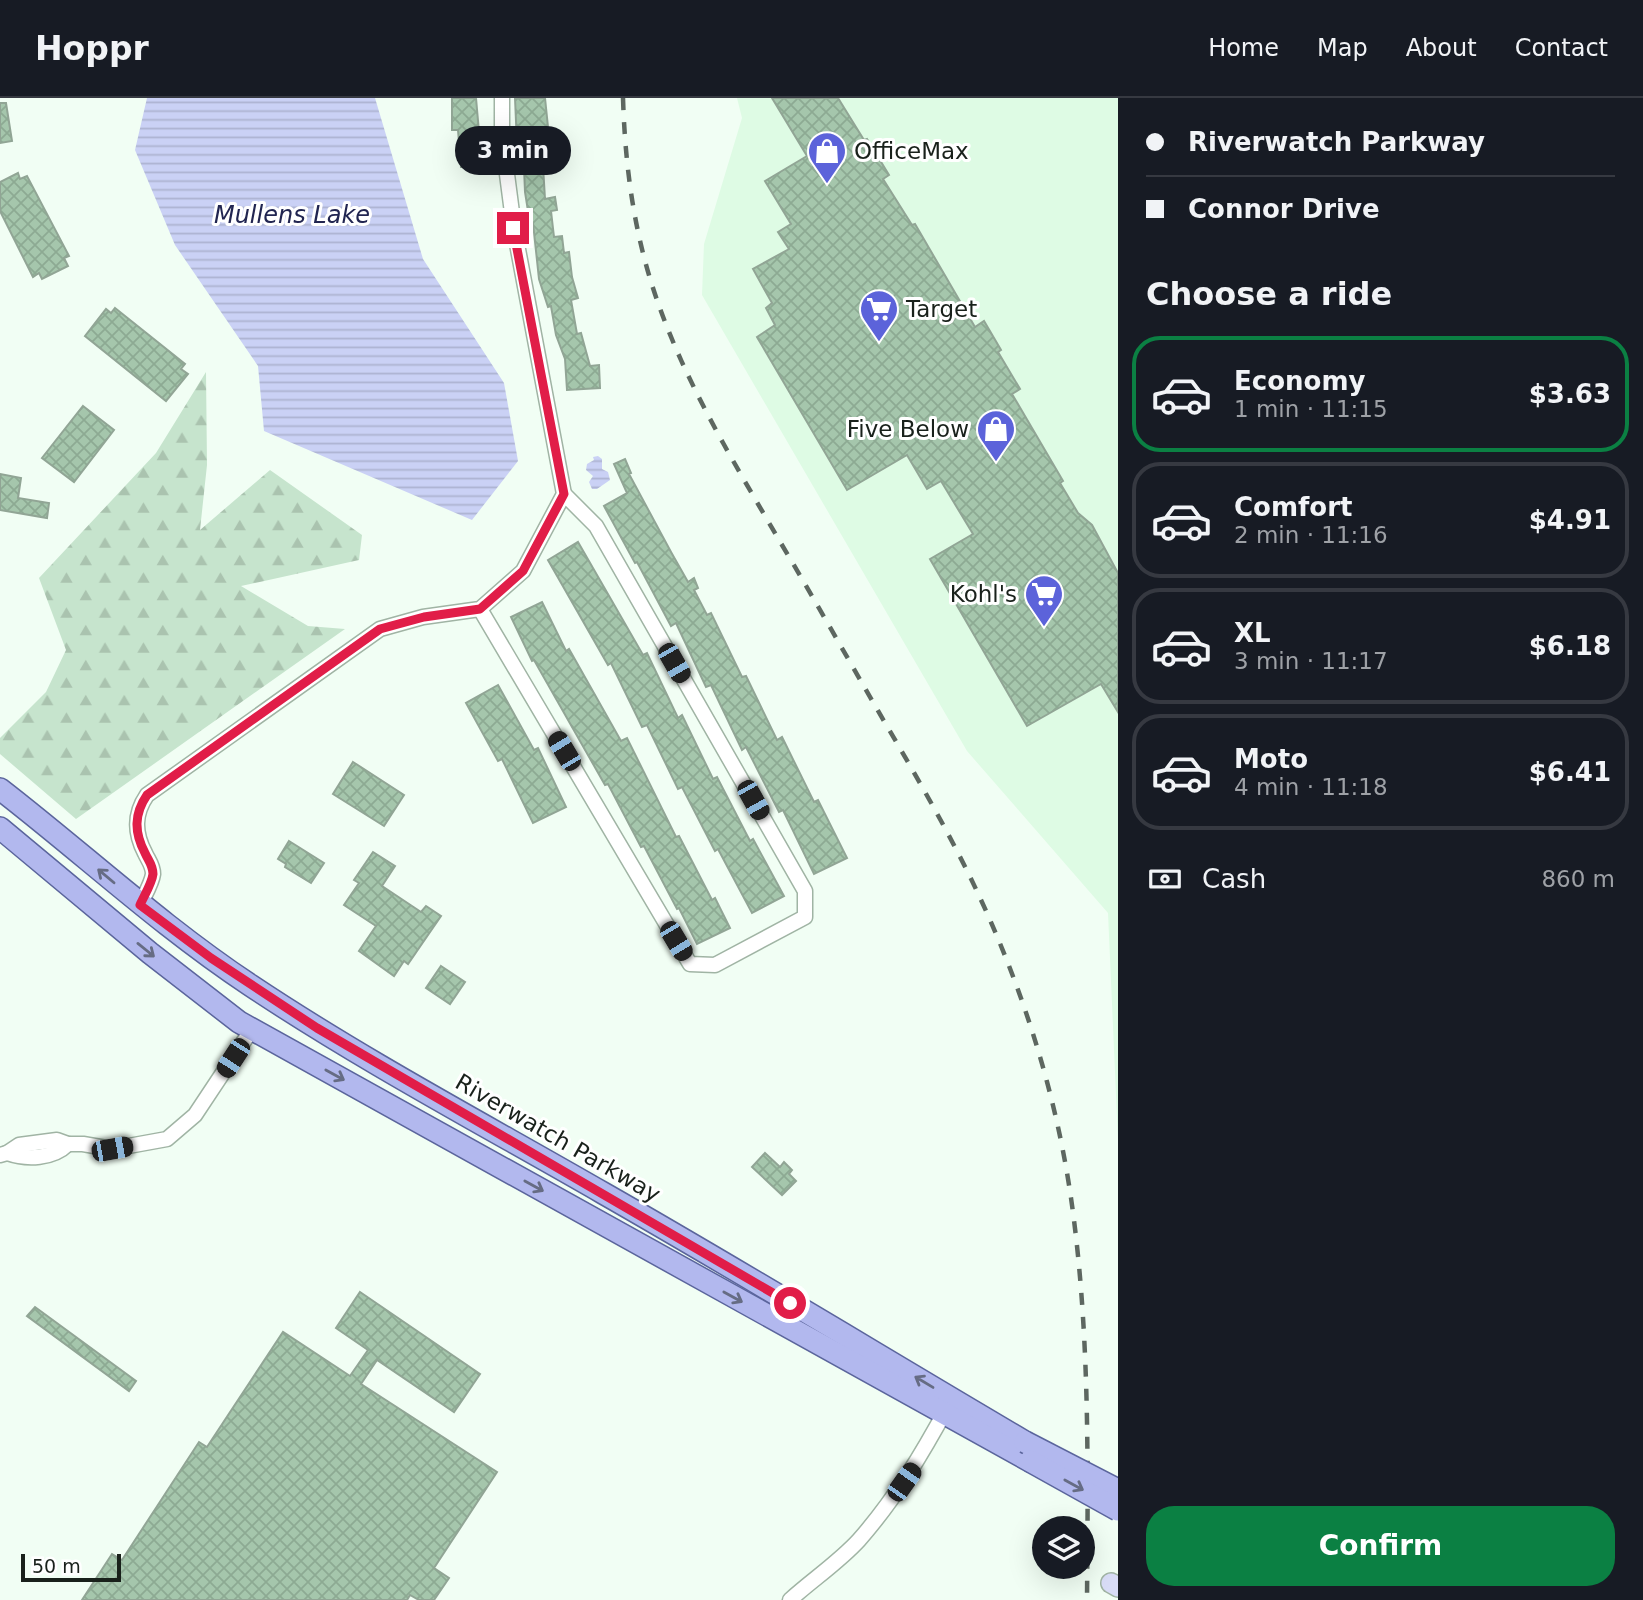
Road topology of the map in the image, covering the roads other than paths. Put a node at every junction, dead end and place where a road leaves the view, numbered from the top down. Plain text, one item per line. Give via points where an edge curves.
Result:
1 (502, 98) edge
2 (564, 494) junction
3 (480, 609) junction
4 (0, 789) edge
5 (0, 828) edge
6 (140, 905) junction
7 (252, 1029) junction
8 (4, 1154) edge
9 (948, 1406) junction
10 (1027, 1451) junction
11 (1118, 1490) edge
12 (1118, 1510) edge
13 (790, 1600) edge

1 - 2 street via 513,228
2 - 3 street via 523,571
2 - 3 street via 596,526 805,891 805,917 715,965 690,964
3 - 6 street via 380,629 147,795 136,821 153,876
6 -> 4 main road, Riverwatch Parkway
5 -> 7 main road, Riverwatch Parkway via 150,953
9 -> 6 main road, Riverwatch Parkway via 605,1194 317,1028
7 - 8 street via 195,1115 167,1139 112,1149 57,1140 19,1145
7 -> 9 main road, Riverwatch Parkway
9 - 10 main road, Riverwatch Parkway
9 - 13 street via 890,1502 857,1542
10 - 11 main road, Riverwatch Parkway, bridge
10 -> 12 main road, Riverwatch Parkway, bridge

